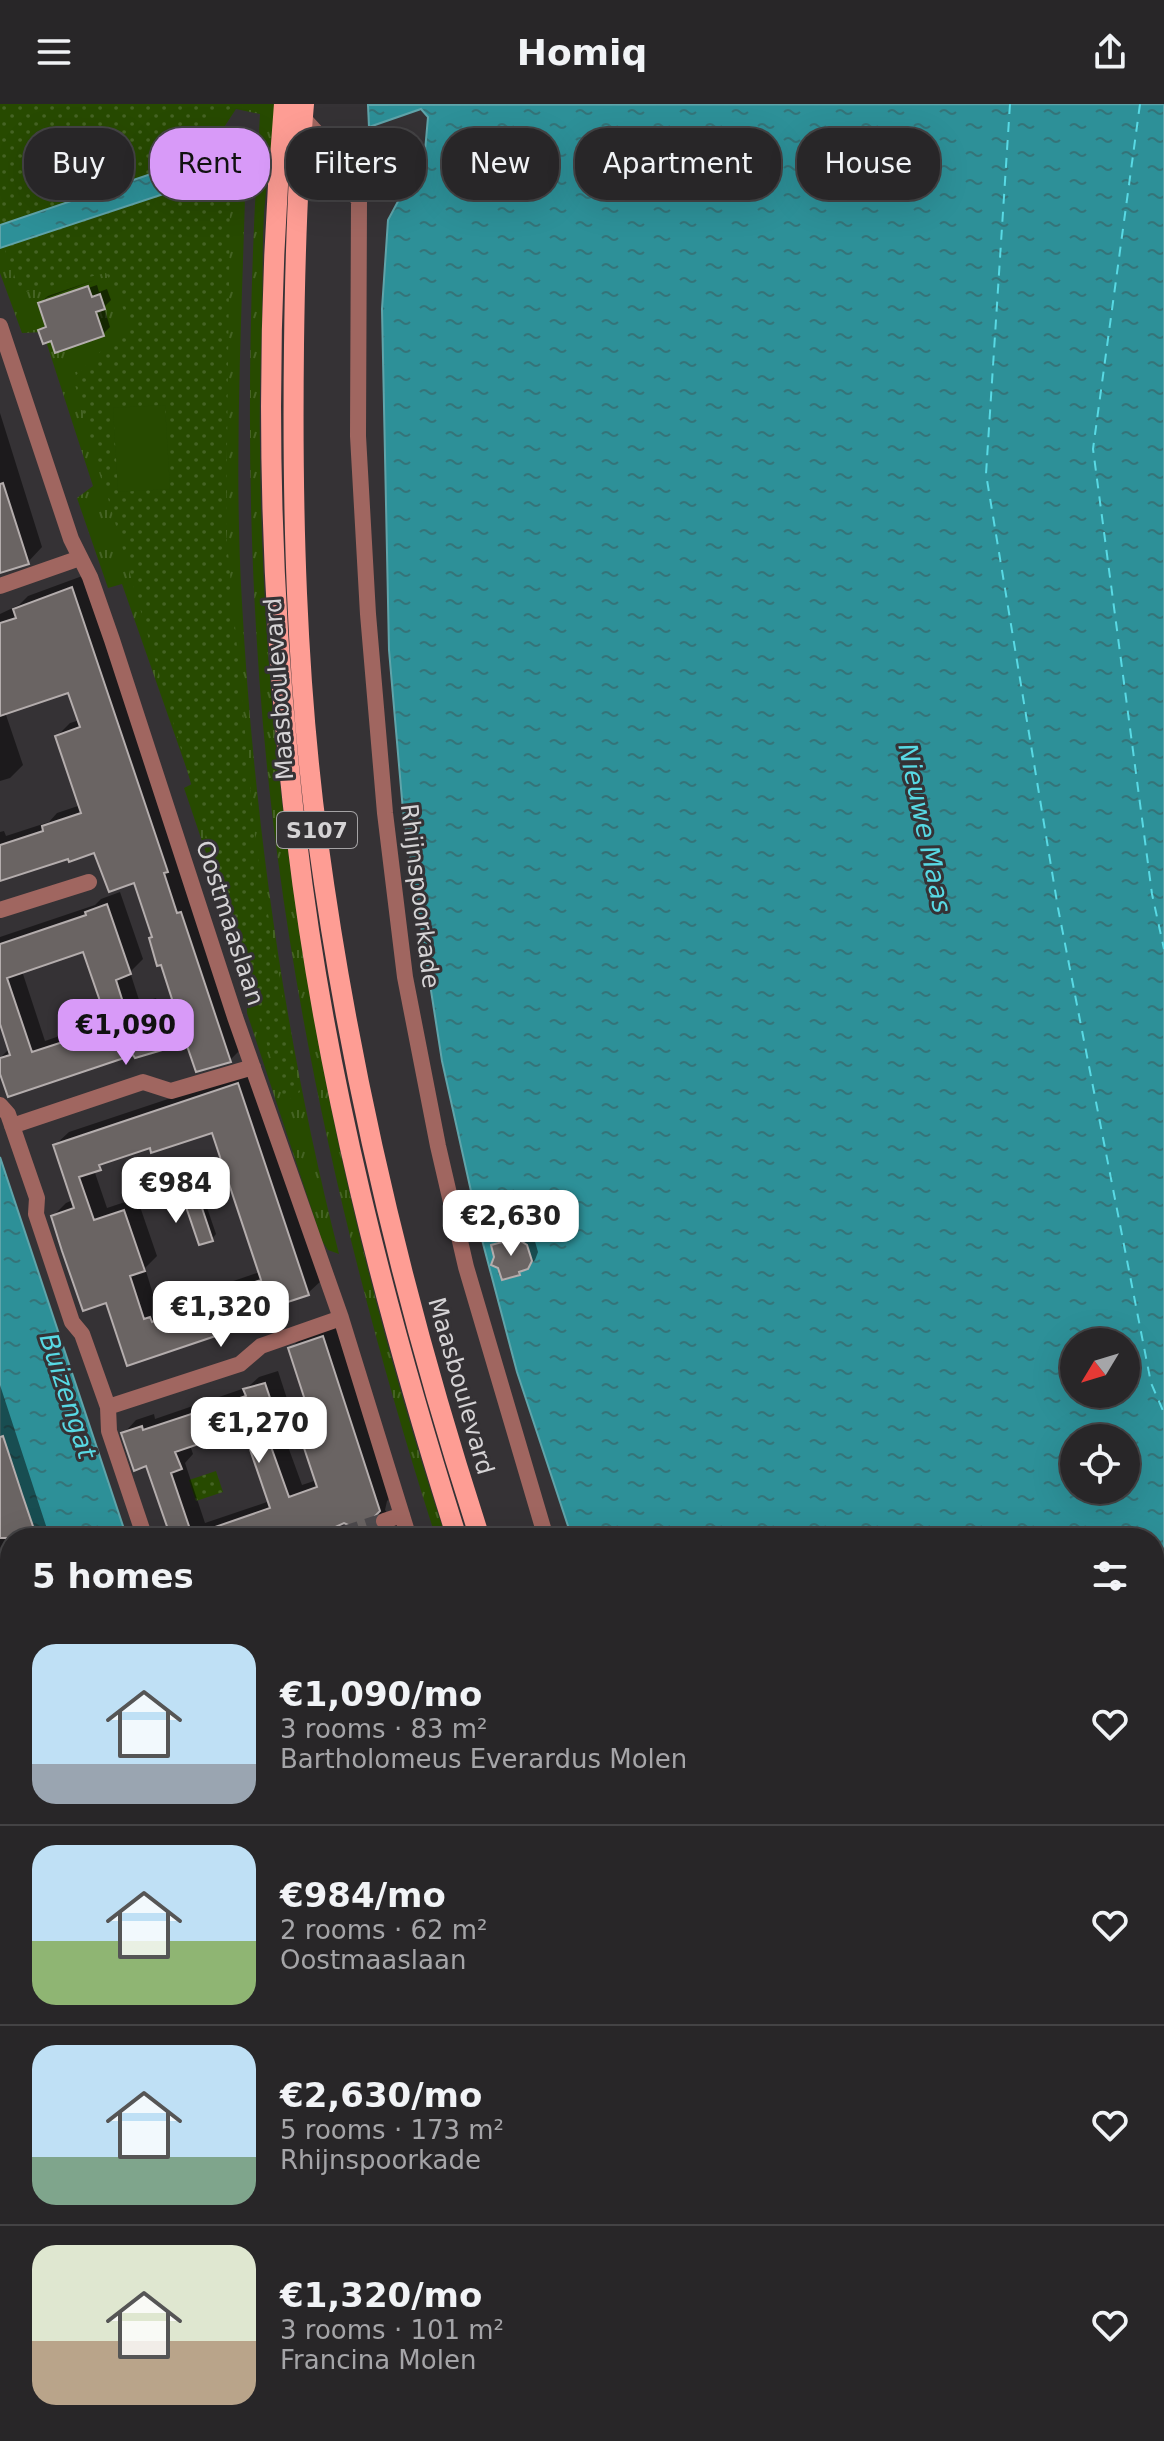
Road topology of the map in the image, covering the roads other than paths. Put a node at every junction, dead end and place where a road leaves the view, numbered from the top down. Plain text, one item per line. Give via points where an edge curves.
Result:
1 (284, 104) edge
2 (303, 111) edge
3 (0, 326) edge
4 (80, 558) junction
5 (0, 586) edge
6 (89, 882) dead end
7 (0, 910) edge
8 (253, 1067) junction
9 (0, 1105) edge
10 (12, 1126) junction
11 (341, 1318) junction
12 (108, 1407) junction
13 (402, 1515) junction
14 (384, 1521) tunnel mouth
15 (142, 1528) edge
16 (406, 1528) edge
17 (454, 1528) edge
18 (477, 1528) edge
19 (543, 1528) edge

1 - 17 main road, Maasboulevard / S107 via 273,273 273,482 283,693 297,843 358,1184 406,1373
2 - 18 main road, Maasboulevard / S107 via 295,267 294,483 301,666 318,839 350,1032 393,1235 426,1366
2 - 19 street, Rhijnspoorkade via 359,201 358,436 368,614 405,977 466,1267
3 - 4 street, Oostmaaslaan
4 - 5 street
4 - 8 street, Oostmaaslaan
6 - 7 street
8 - 10 street via 171,1091 143,1082
8 - 11 street, Oostmaaslaan
9 - 10 street
10 - 12 street via 72,1322 82,1334
11 - 12 street via 261,1346 240,1364
11 - 13 street, Oostmaaslaan
12 - 15 street via 109,1431
13 - 14 street
13 - 16 street, Oostmaaslaan

